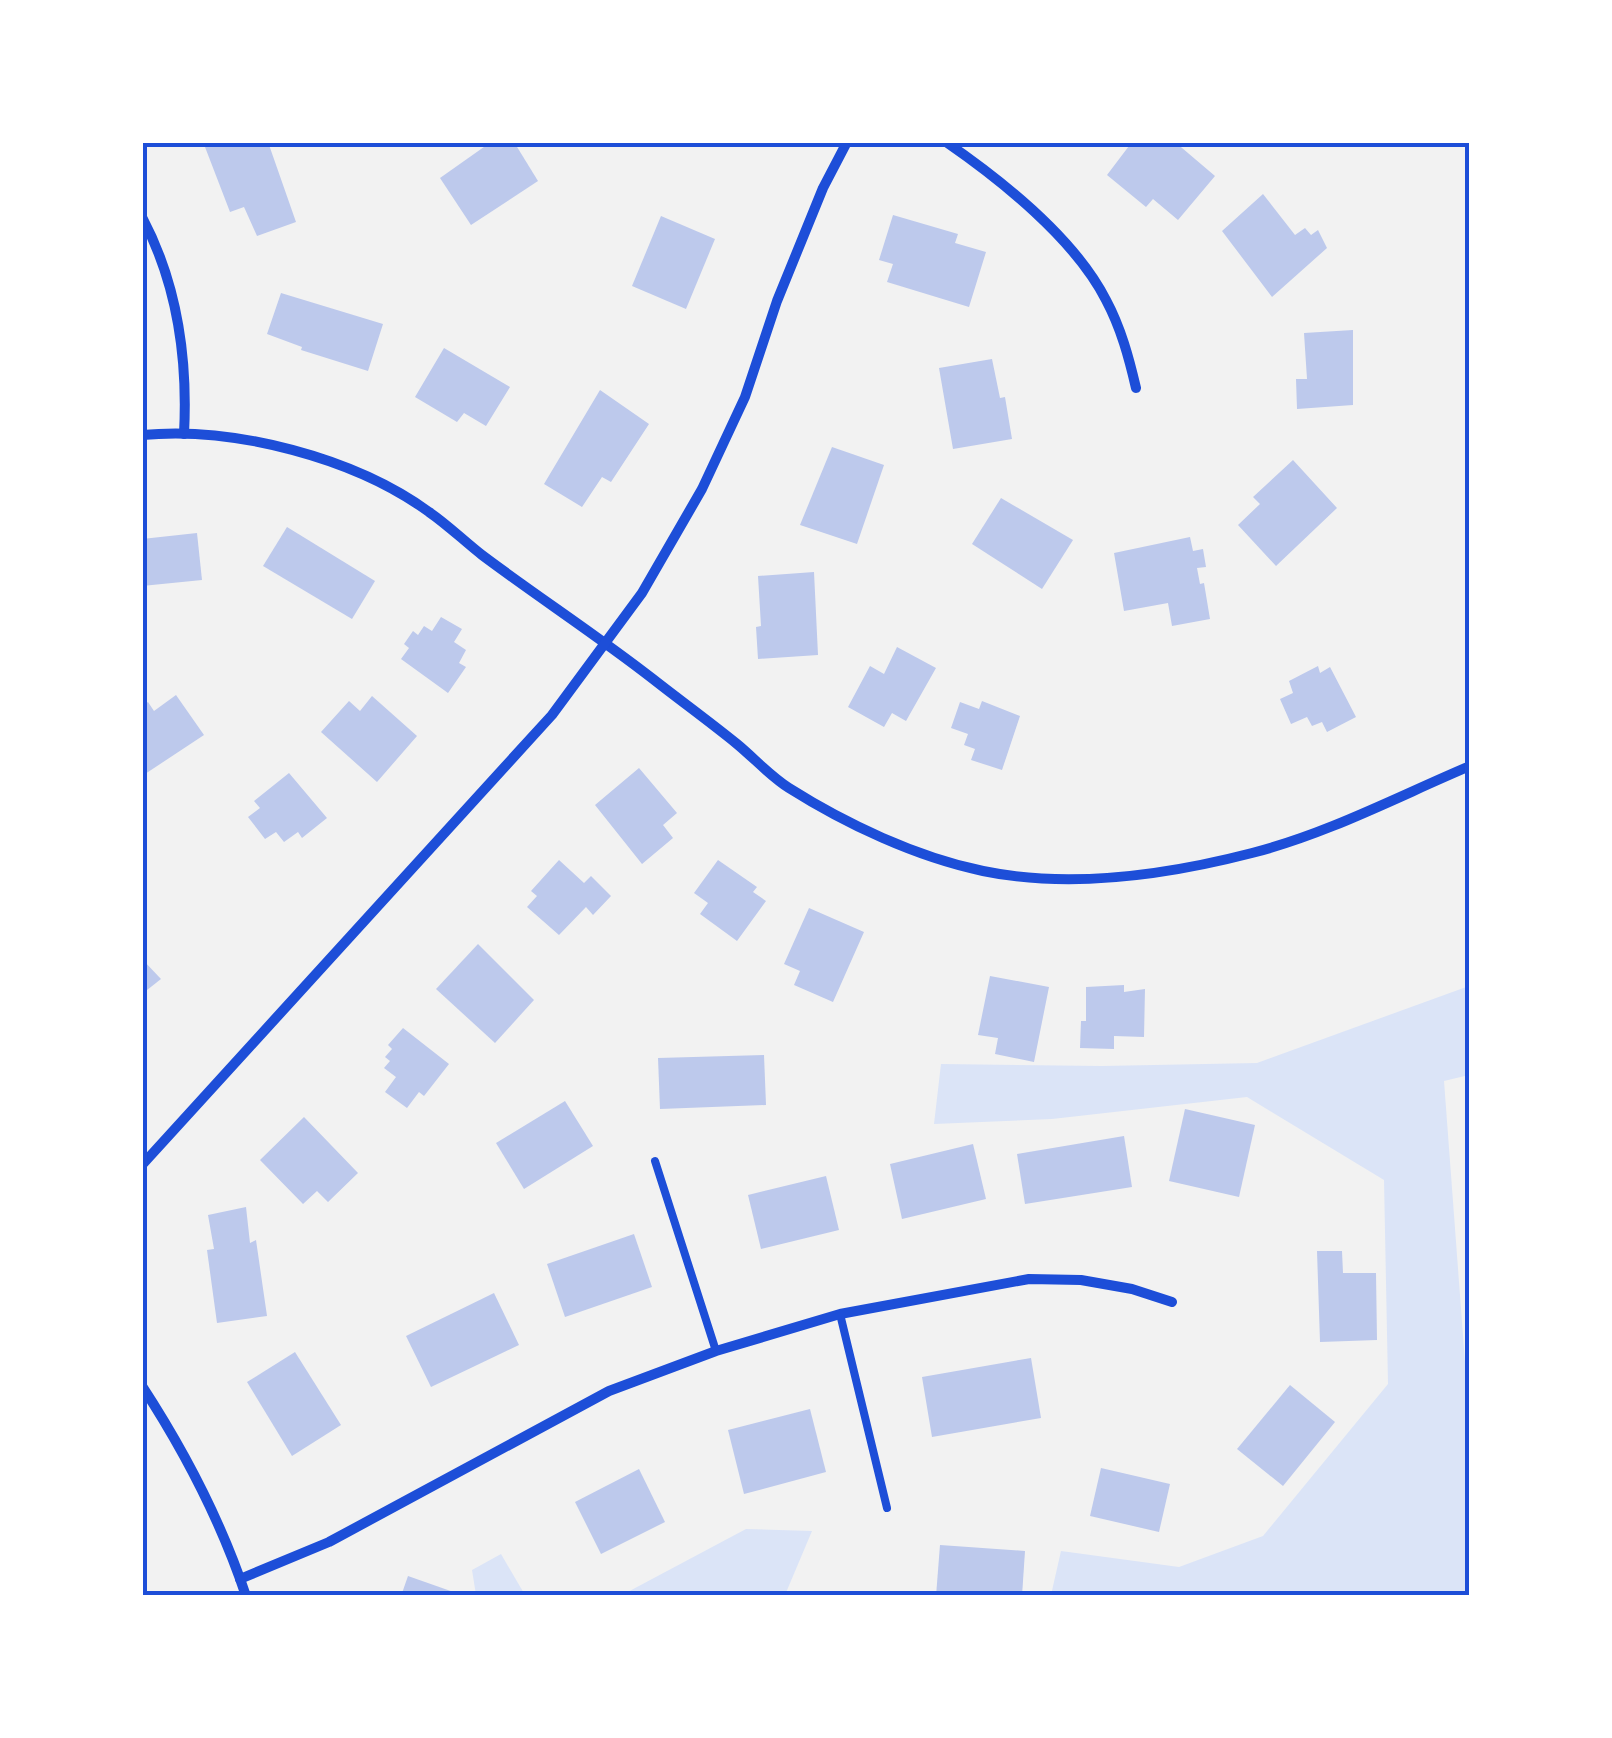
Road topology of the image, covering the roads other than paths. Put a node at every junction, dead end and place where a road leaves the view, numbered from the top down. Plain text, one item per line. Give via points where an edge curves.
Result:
1 (847, 142) edge
2 (946, 142) edge
3 (142, 216) edge
4 (1136, 388) dead end
5 (184, 434) junction
6 (142, 435) edge
7 (608, 643) junction
8 (1470, 766) edge
9 (655, 1161) dead end
10 (142, 1165) edge
11 (1172, 1302) dead end
12 (840, 1314) junction
13 (716, 1350) junction
14 (142, 1386) edge
15 (887, 1508) dead end
16 (240, 1579) junction
17 (246, 1596) edge

1 - 7 street via 702,489
2 - 4 street via 1073,251 1106,298
3 - 5 street via 174,295 183,341
5 - 6 street
5 - 7 street via 246,440 378,481
7 - 8 street via 787,787 868,831 984,871 1114,877 1186,868 1274,846
7 - 10 street via 466,812
9 - 13 lane
11 - 12 street via 1081,1280 1029,1279
12 - 13 street
12 - 15 lane
13 - 16 street via 609,1391 329,1542
14 - 16 street via 176,1438
16 - 17 street

